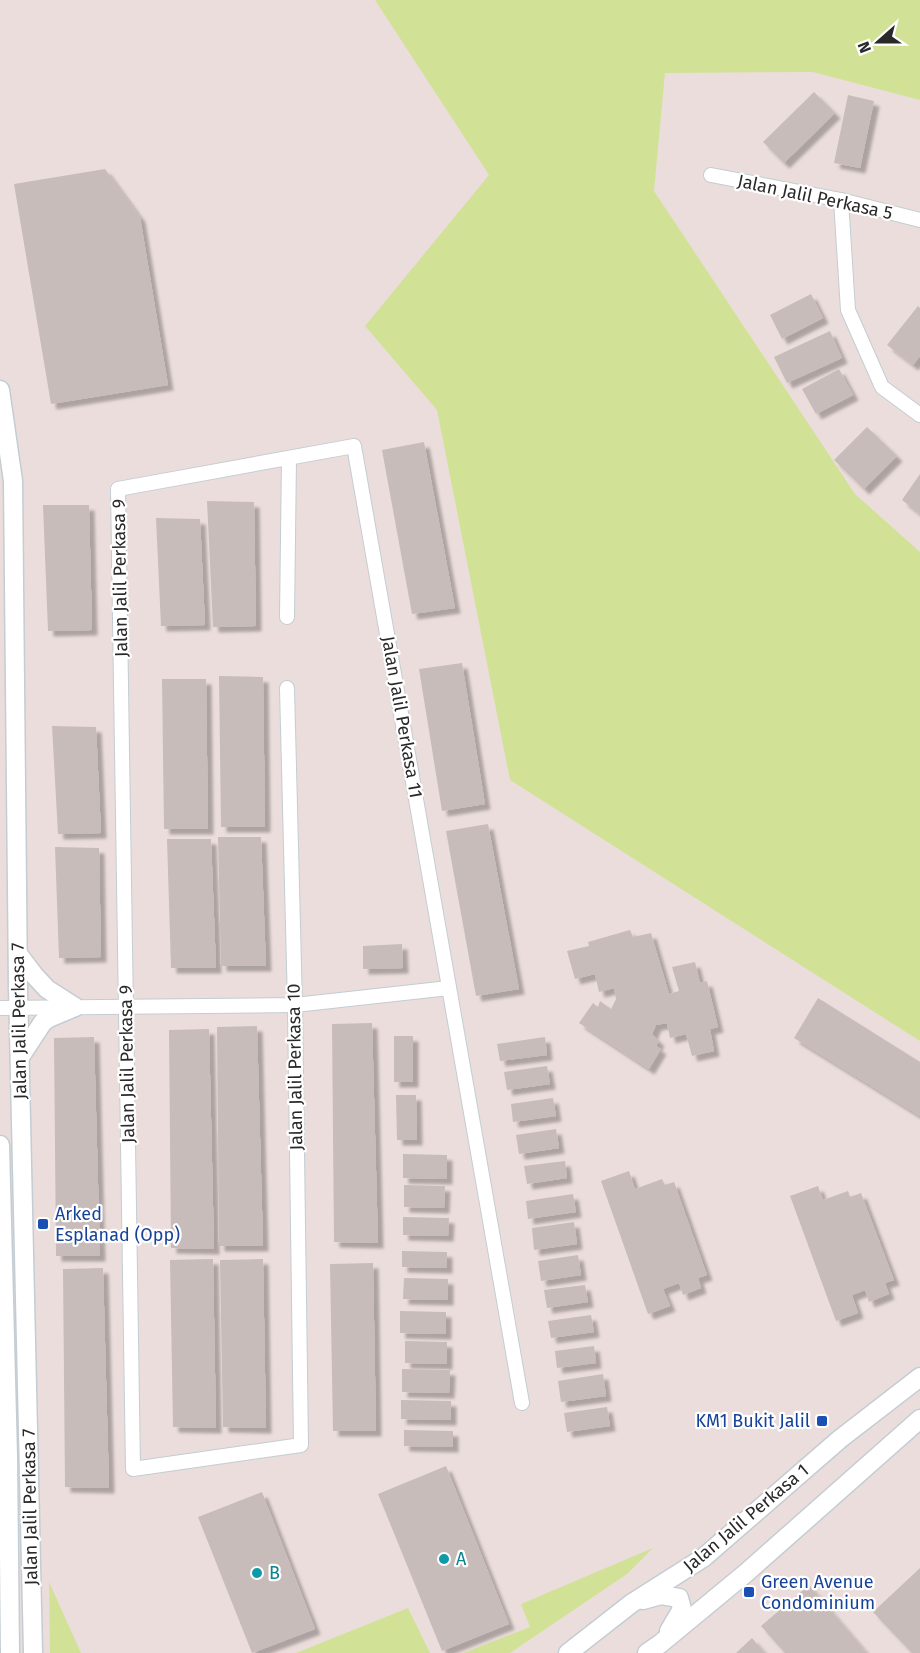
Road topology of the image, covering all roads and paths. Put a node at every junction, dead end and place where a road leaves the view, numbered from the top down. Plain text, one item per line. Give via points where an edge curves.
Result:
1 (711, 175) dead end
2 (841, 200) junction
3 (920, 220) edge
4 (0, 390) edge
5 (920, 415) edge
6 (289, 458) junction
7 (287, 617) dead end
8 (287, 688) dead end
9 (18, 954) junction
10 (449, 988) junction
11 (295, 1005) junction
12 (75, 1007) junction
13 (126, 1007) junction
14 (0, 1008) edge
15 (19, 1008) junction
16 (20, 1057) junction
17 (0, 1145) edge
18 (920, 1377) edge
19 (522, 1403) dead end
20 (920, 1419) edge
21 (301, 1446) joint
22 (4, 1456) edge
23 (633, 1603) junction
24 (654, 1648) edge
25 (10, 1653) edge
26 (33, 1653) edge
27 (568, 1653) edge

1 - 2 street, Jalan Jalil Perkasa 5
2 - 3 street, Jalan Jalil Perkasa 5
2 - 5 street via 848,310 882,387
4 - 9 street, Jalan Jalil Perkasa 7 via 13,481
6 - 7 street
6 - 10 street, Jalan Jalil Perkasa 11 via 354,446
6 - 13 street, Jalan Jalil Perkasa 9 via 118,489
8 - 11 street, Jalan Jalil Perkasa 10
9 - 12 street via 47,988
9 - 15 street, Jalan Jalil Perkasa 7
10 - 11 street
10 - 19 street, Jalan Jalil Perkasa 11
11 - 13 street
11 - 21 street, Jalan Jalil Perkasa 10
12 - 13 street
12 - 15 street
12 - 16 street via 43,1022
13 - 21 street, Jalan Jalil Perkasa 9 via 133,1469
14 - 15 street
15 - 16 street, Jalan Jalil Perkasa 7
16 - 26 street, Jalan Jalil Perkasa 7
17 - 22 street, Jalan Jalil Perkasa 7
18 - 23 street, Jalan Jalil Perkasa 1 via 840,1439 703,1558
20 - 24 street via 746,1573
22 - 25 street, Jalan Jalil Perkasa 7
23 - 24 street via 661,1595 680,1598 682,1609
23 - 27 street, Jalan Jalil Perkasa 1

